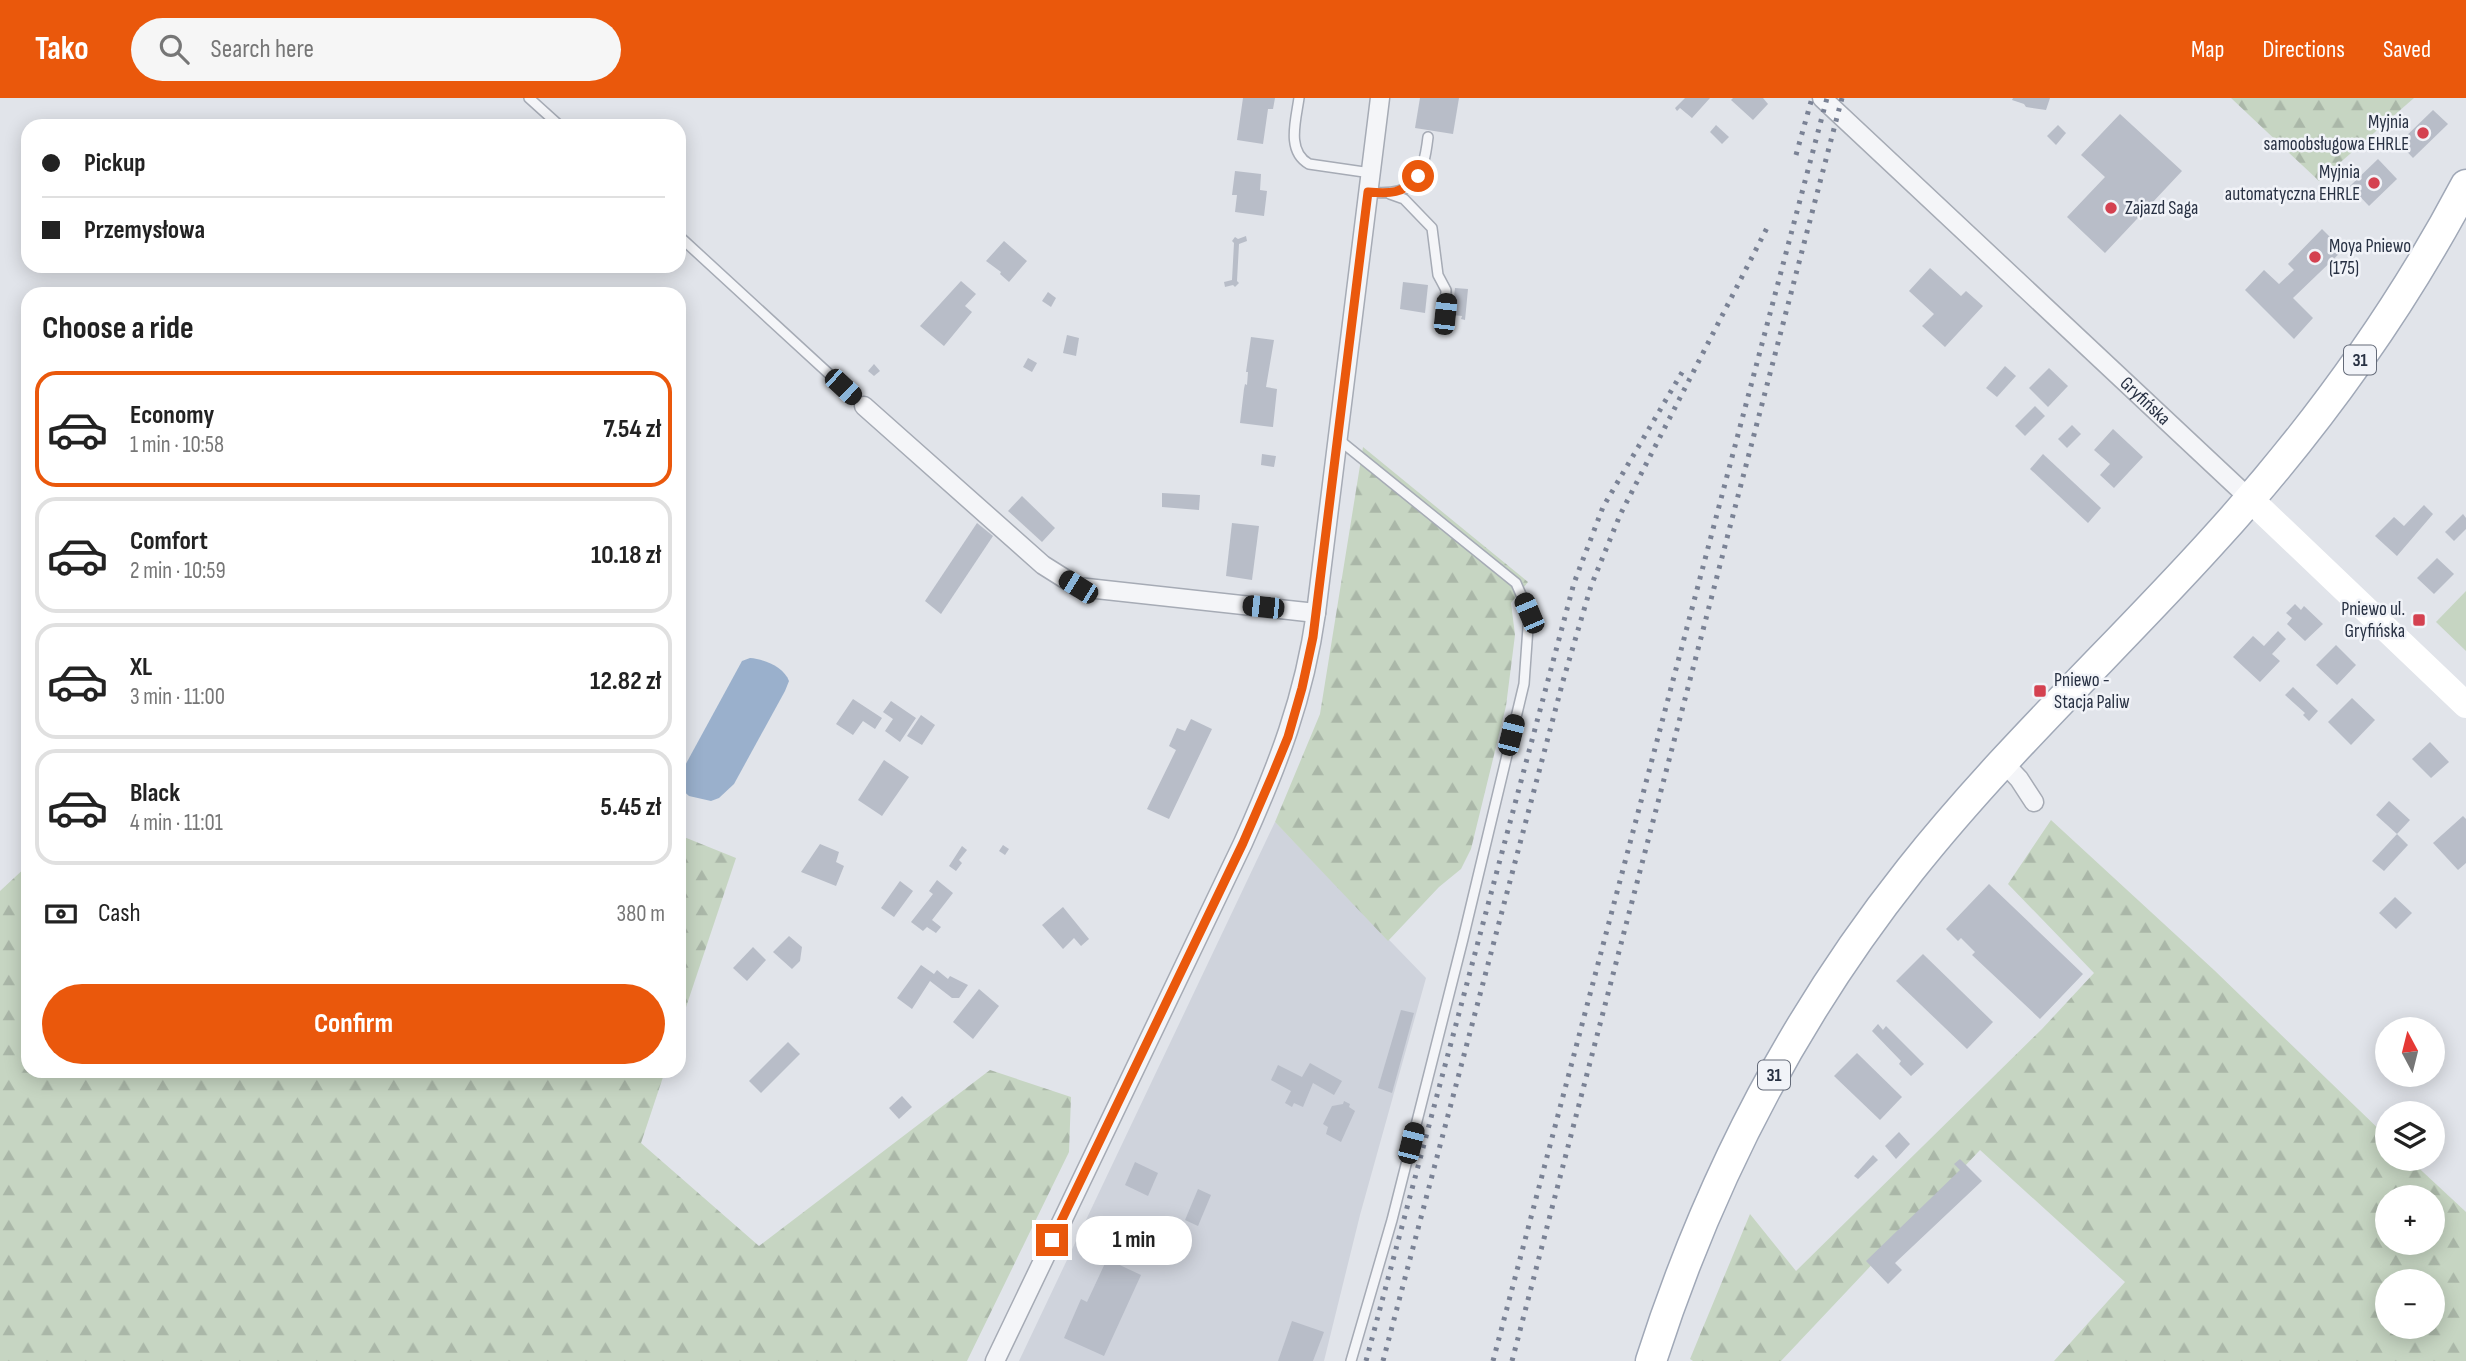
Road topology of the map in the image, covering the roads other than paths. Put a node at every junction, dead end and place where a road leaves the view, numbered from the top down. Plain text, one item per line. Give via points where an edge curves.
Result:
1 (529, 98) edge
2 (1299, 98) edge
3 (1380, 98) edge
4 (1822, 98) edge
5 (552, 119) edge
6 (1428, 137) dead end
7 (1371, 173) junction
8 (2466, 185) edge
9 (1368, 192) junction
10 (1390, 194) junction
11 (686, 242) edge
12 (1445, 314) dead end
13 (864, 406) joint
14 (1338, 439) junction
15 (2250, 499) junction
16 (1316, 612) junction
17 (2466, 705) edge
18 (2004, 763) junction
19 (2034, 802) dead end
20 (1658, 1357) edge
21 (995, 1361) edge
22 (1351, 1361) edge

1 - 5 lane
2 - 7 lane via 1294,141 1305,162
3 - 7 street
4 - 15 street, Gryfińska
6 - 10 lane via 1418,176 1409,187
7 - 9 street
8 - 15 main road, 31 via 2380,331 2312,425
9 - 10 lane
9 - 14 street
10 - 12 lane via 1404,199 1432,228 1438,275 1446,290
11 - 13 lane
13 - 16 street via 1043,565 1078,587
14 - 16 street
14 - 22 lane via 1516,583 1529,613 1521,698 1392,1220
15 - 17 main road, Gryfińska
15 - 18 main road, 31
16 - 21 street via 1302,688 1272,776
18 - 19 street
18 - 20 main road, 31 via 1903,878 1805,1019 1740,1136 1706,1211 1681,1272

